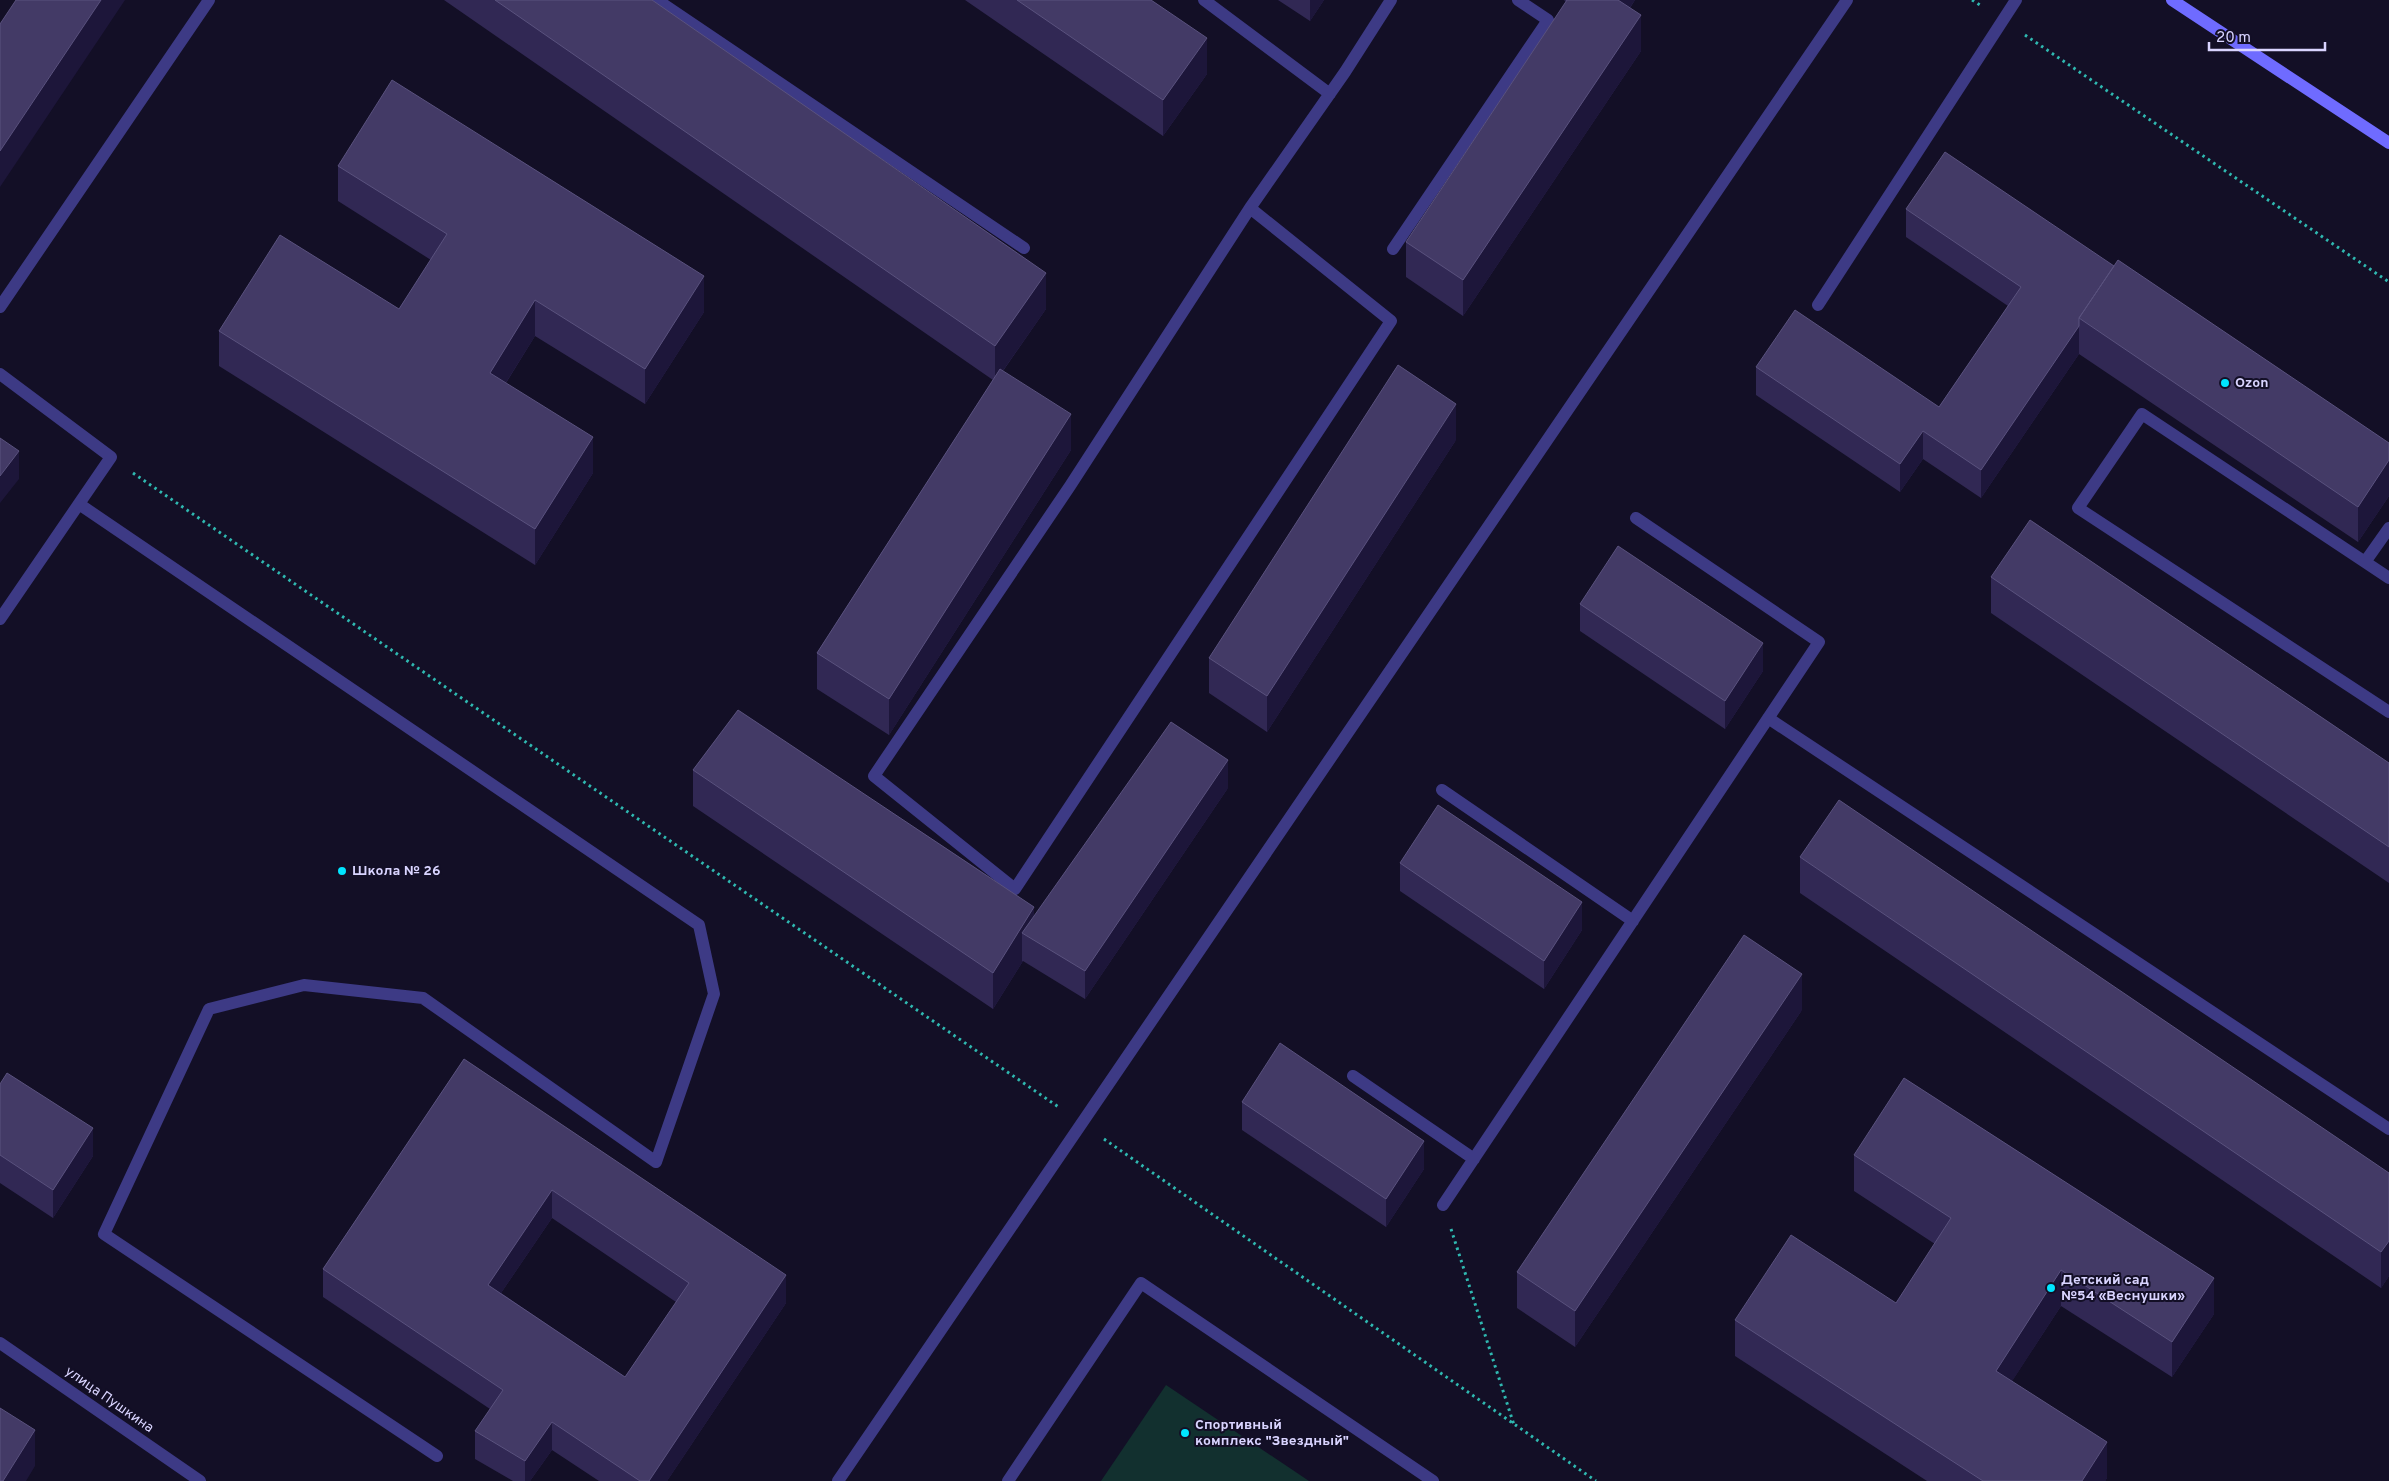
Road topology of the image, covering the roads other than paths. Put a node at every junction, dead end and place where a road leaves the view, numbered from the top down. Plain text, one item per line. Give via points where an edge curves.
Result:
1 (209, 0) edge
2 (657, 0) edge
3 (1204, 0) edge
4 (1391, 0) edge
5 (1518, 0) edge
6 (1847, 0) edge
7 (2016, 0) edge
8 (2172, 0) edge
9 (1330, 94) junction
10 (2389, 143) edge
11 (1250, 208) junction
12 (1024, 248) dead end
13 (1393, 249) dead end
14 (1818, 305) dead end
15 (0, 307) edge
16 (0, 374) edge
17 (79, 504) junction
18 (1636, 518) dead end
19 (2389, 528) edge
20 (2365, 562) junction
21 (2389, 578) edge
22 (0, 619) edge
23 (2389, 712) edge
24 (1768, 718) junction
25 (1442, 790) dead end
26 (1633, 921) junction
27 (1353, 1076) dead end
28 (2389, 1129) edge
29 (1474, 1159) junction
30 (1444, 1205) road end
31 (0, 1343) edge
32 (437, 1456) dead end
33 (200, 1481) edge
34 (838, 1481) edge
35 (1008, 1481) edge
36 (1433, 1481) edge

1 - 15 street
2 - 12 street
3 - 9 street
4 - 9 street
5 - 13 street via 1548,20
6 - 34 street
7 - 14 street
8 - 10 main road
9 - 11 street
11 - 11 street via 1070,486 874,776 1015,889 1391,321
16 - 17 street via 111,457
17 - 22 street
17 - 32 street via 699,925 714,994 656,1162 423,998 304,985 209,1009 104,1234
18 - 24 street via 1819,642
19 - 20 street
20 - 21 street
20 - 23 street via 2142,414 2078,508
24 - 26 street
24 - 28 street
25 - 26 street
26 - 29 street
27 - 29 street
29 - 30 street
31 - 33 street, улица Пушкина
35 - 36 street via 1141,1283

